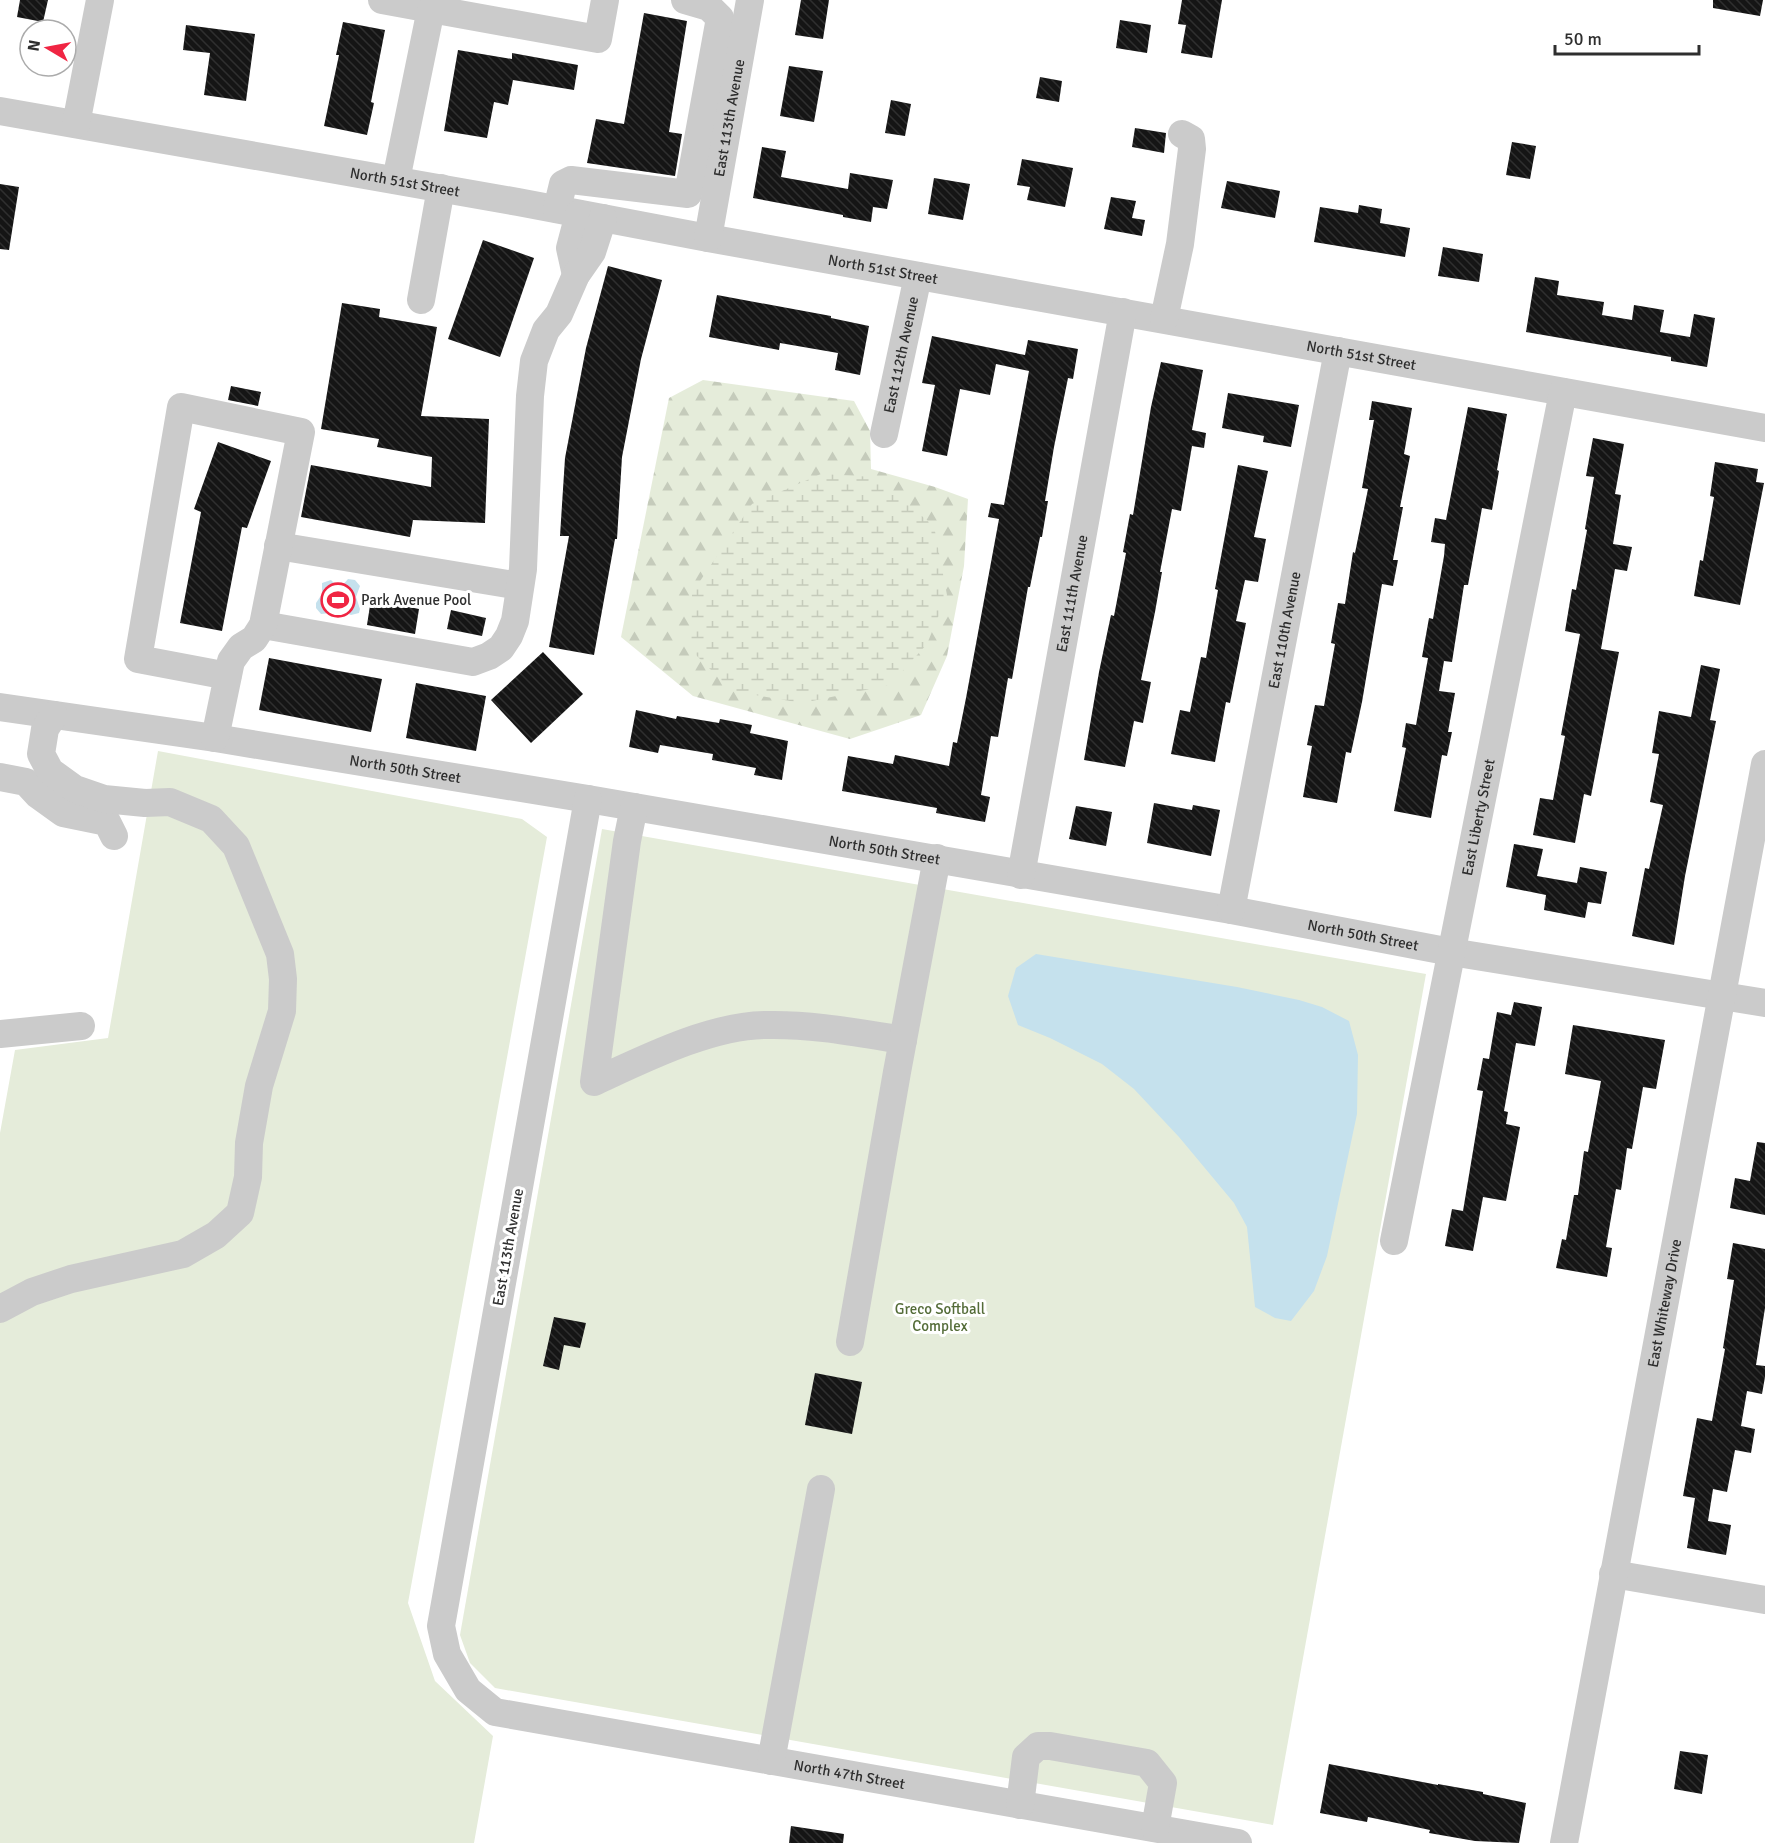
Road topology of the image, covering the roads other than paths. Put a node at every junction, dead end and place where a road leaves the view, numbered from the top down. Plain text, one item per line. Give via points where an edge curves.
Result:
1 (100, 0) edge
2 (382, 0) edge
3 (604, 0) edge
4 (685, 0) edge
5 (750, 0) edge
6 (431, 9) junction
7 (0, 111) edge
8 (76, 124) junction
9 (1182, 134) dead end
10 (396, 180) junction
11 (441, 188) junction
12 (579, 214) junction
13 (708, 238) junction
14 (918, 276) junction
15 (421, 300) dead end
16 (1123, 312) junction
17 (1164, 319) junction
18 (1338, 351) junction
19 (1563, 392) junction
20 (1765, 428) edge
21 (884, 434) dead end
22 (278, 546) junction
23 (520, 586) junction
24 (263, 625) junction
25 (228, 676) junction
26 (0, 707) edge
27 (54, 715) junction
28 (215, 738) junction
29 (1765, 764) edge
30 (0, 777) edge
31 (588, 799) junction
32 (634, 807) junction
33 (114, 836) dead end
34 (937, 858) junction
35 (1021, 875) junction
36 (1231, 909) junction
37 (1451, 952) junction
38 (1720, 995) junction
39 (1765, 1003) edge
40 (81, 1026) dead end
41 (0, 1034) edge
42 (903, 1040) junction
43 (1394, 1241) dead end
44 (0, 1309) edge
45 (850, 1342) dead end
46 (821, 1489) dead end
47 (1613, 1574) junction
48 (1765, 1600) edge
49 (468, 1690) joint
50 (771, 1761) junction
51 (1020, 1804) junction
52 (1155, 1828) junction
53 (1093, 1831) edge
54 (1238, 1843) edge
55 (1564, 1843) edge

1 - 8 street
2 - 6 street
3 - 6 street via 598,39
4 - 12 street via 709,7 720,18 688,194 571,180 563,184
5 - 13 street, East 113th Avenue
6 - 10 street
7 - 8 street, North 51st Street
8 - 10 street, North 51st Street
9 - 17 street via 1191,139 1192,149 1180,243
10 - 11 street, North 51st Street
11 - 12 street, North 51st Street
11 - 15 street
12 - 13 street, North 51st Street
12 - 23 street via 592,252 576,275 559,314 546,330 534,361
13 - 14 street, North 51st Street
14 - 16 street, North 51st Street
14 - 21 street, East 112th Avenue
16 - 17 street, North 51st Street
16 - 35 street, East 111th Avenue
17 - 18 street, North 51st Street
18 - 19 street, North 51st Street
18 - 36 street, East 110th Avenue
19 - 20 street, North 51st Street
19 - 37 street, East Liberty Street
22 - 23 street
22 - 24 street
22 - 25 street via 301,432 181,406 138,659
23 - 24 street via 509,636 501,648 473,662
24 - 25 street via 231,661
25 - 28 street
26 - 27 street, North 50th Street
27 - 28 street, North 50th Street
27 - 44 street via 45,729 41,754 50,771 75,789 104,799 170,802 211,819 236,846 280,954 282,1011 259,1086 240,1213 216,1235 183,1254 71,1279 32,1292
28 - 31 street, North 50th Street
29 - 38 street, East Whiteway Drive
30 - 33 street via 26,782 63,813 107,822
31 - 32 street, North 50th Street
31 - 49 street, East 113th Avenue via 441,1626 447,1654
32 - 34 street, North 50th Street
32 - 42 street via 594,1082 667,1049 725,1031 765,1024 836,1029
34 - 35 street, North 50th Street
34 - 42 street
35 - 36 street, North 50th Street
36 - 37 street, North 50th Street
37 - 38 street, North 50th Street
37 - 43 street, East Liberty Street
38 - 39 street, North 50th Street
38 - 47 street, East Whiteway Drive
40 - 41 street
42 - 45 street
46 - 50 street
47 - 48 street
47 - 55 street, East Whiteway Drive
49 - 50 street, North 47th Street via 495,1712
50 - 51 street, North 47th Street
51 - 52 street via 1026,1757 1038,1746 1147,1763 1163,1783
51 - 53 street, North 47th Street
52 - 53 street, North 47th Street
52 - 54 street, North 47th Street

